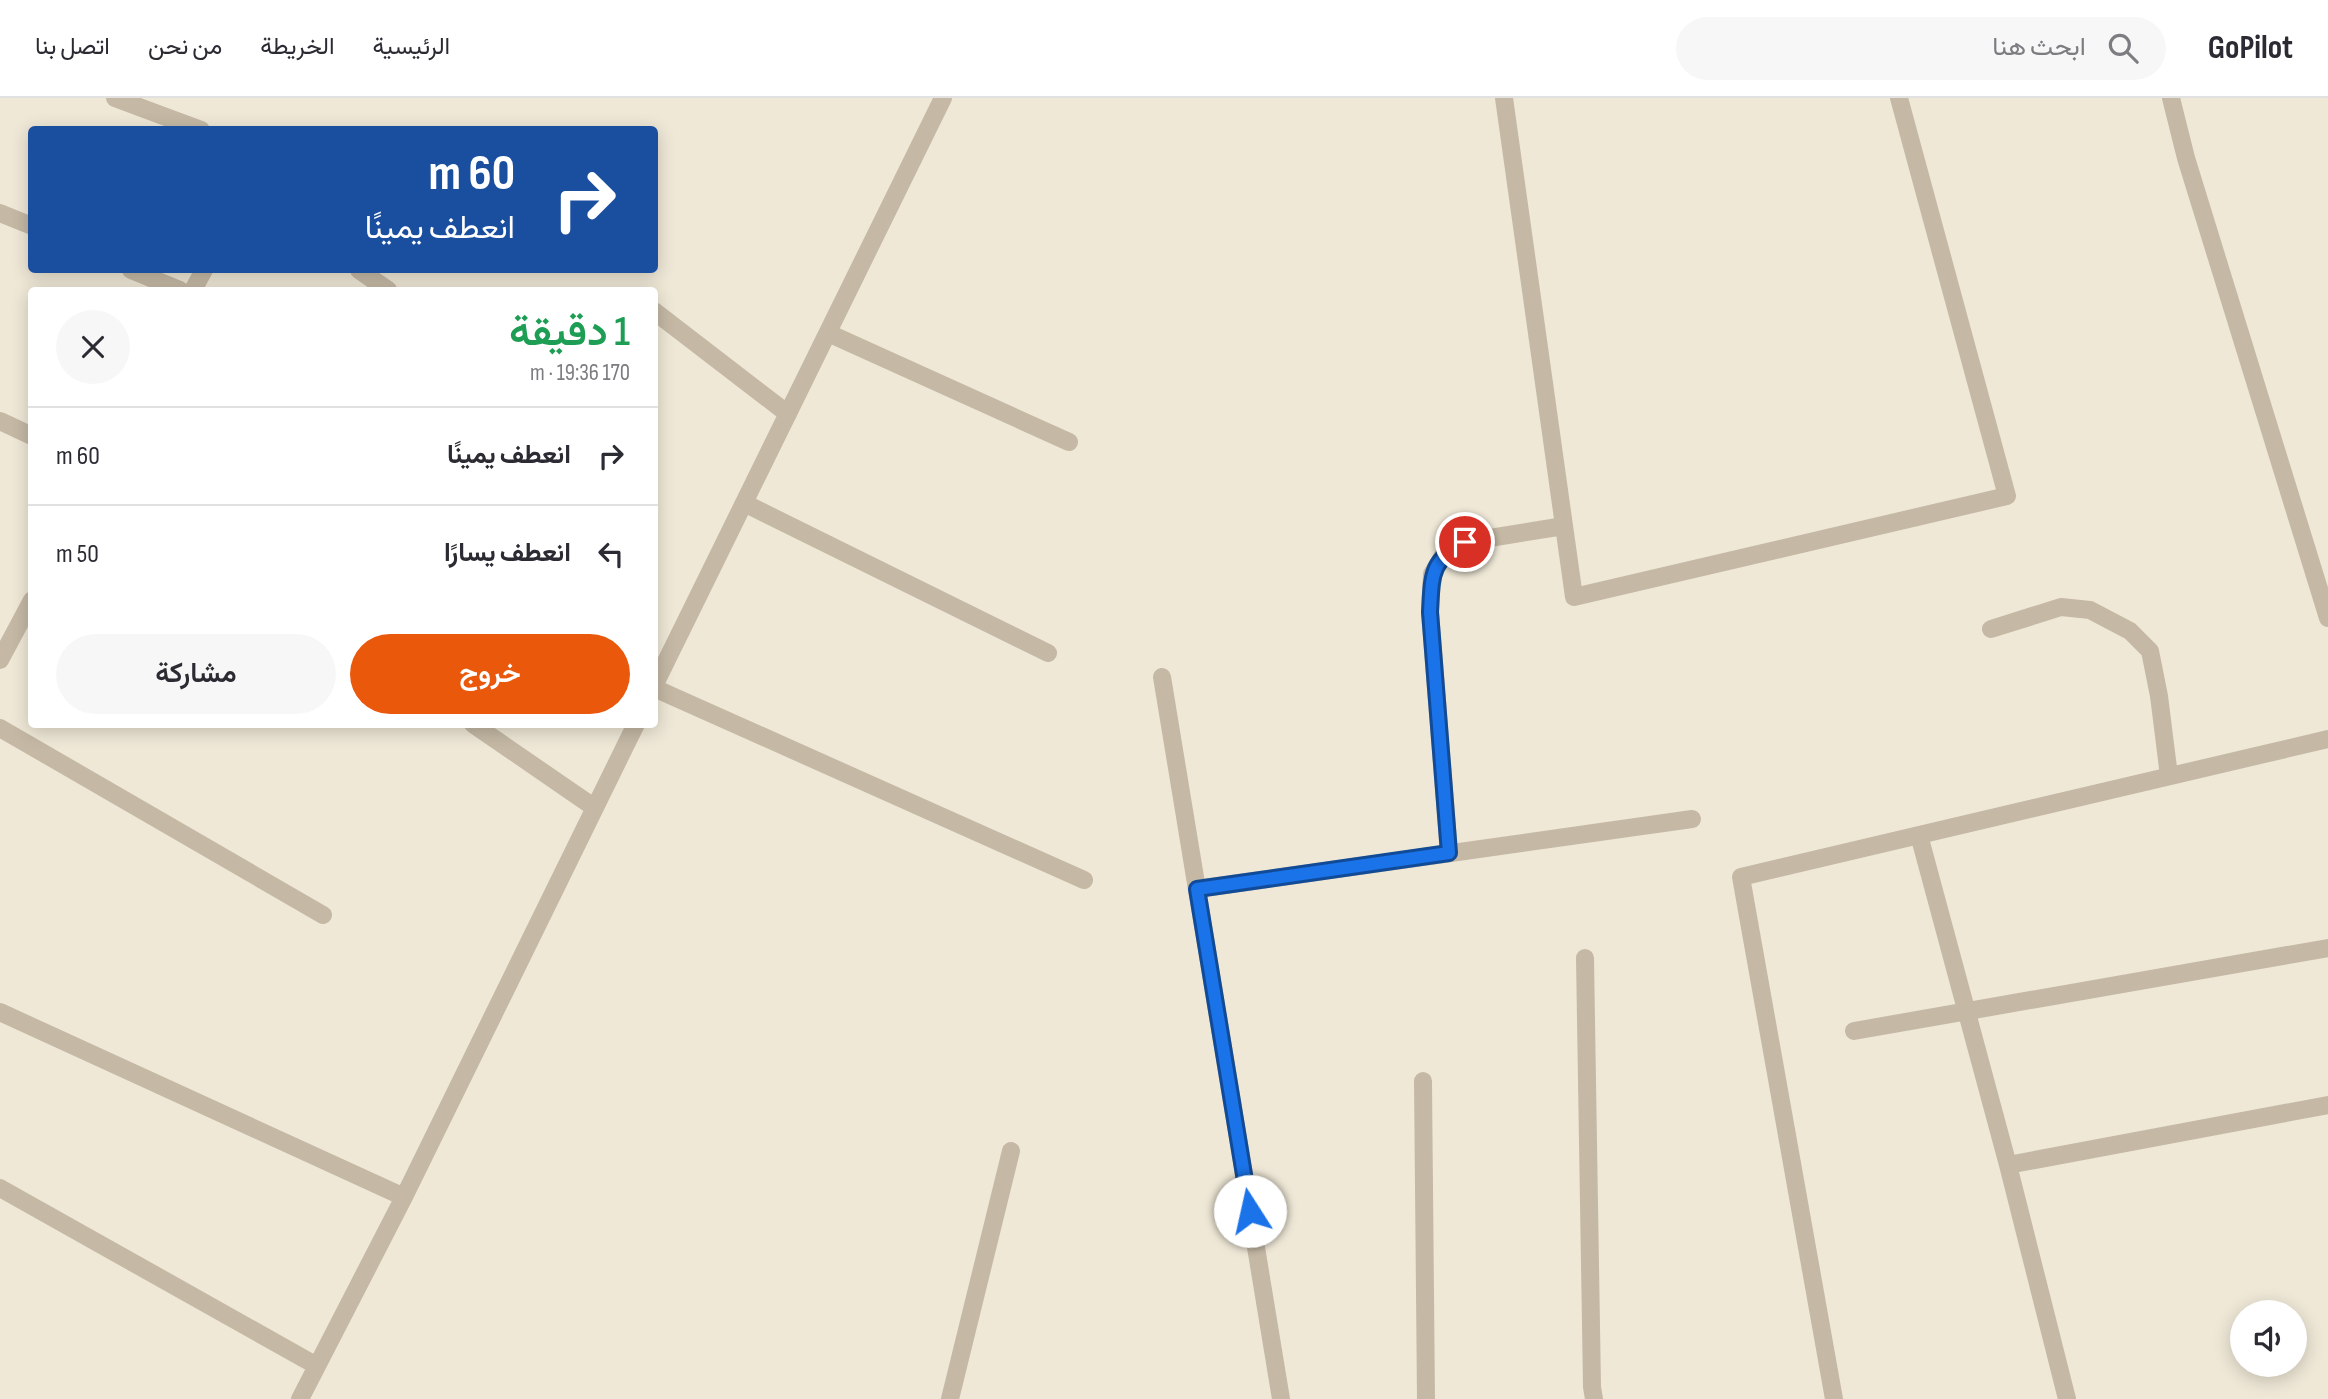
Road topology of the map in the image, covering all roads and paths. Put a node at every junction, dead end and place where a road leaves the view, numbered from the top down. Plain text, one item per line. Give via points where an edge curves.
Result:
1 (115, 98) edge
2 (943, 98) edge
3 (1504, 98) edge
4 (1899, 98) edge
5 (2171, 98) edge
6 (190, 126) edge
7 (0, 213) edge
8 (28, 224) edge
9 (138, 273) edge
10 (363, 273) edge
11 (173, 287) edge
12 (384, 287) edge
13 (658, 314) edge
14 (828, 333) junction
15 (788, 414) junction
16 (0, 421) edge
17 (28, 434) edge
18 (1069, 442) dead end
19 (744, 503) junction
20 (1564, 526) junction
21 (28, 608) edge
22 (2328, 618) edge
23 (1991, 629) dead end
24 (1048, 653) dead end
25 (0, 660) edge
26 (1161, 677) dead end
27 (658, 679) edge
28 (658, 689) edge
29 (0, 728) edge
30 (479, 728) edge
31 (634, 728) edge
32 (2328, 739) edge
33 (2169, 776) junction
34 (595, 808) junction
35 (1692, 818) dead end
36 (1919, 835) junction
37 (1449, 853) junction
38 (1084, 880) dead end
39 (1197, 889) junction
40 (323, 915) dead end
41 (2328, 948) edge
42 (1585, 958) dead end
43 (0, 1012) edge
44 (1965, 1012) junction
45 (1854, 1031) dead end
46 (1423, 1081) dead end
47 (2328, 1105) edge
48 (1011, 1151) dead end
49 (2008, 1165) junction
50 (0, 1188) edge
51 (404, 1197) junction
52 (317, 1366) junction
53 (300, 1399) edge
54 (950, 1399) edge
55 (1281, 1399) edge
56 (1426, 1399) edge
57 (1594, 1399) edge
58 (1834, 1399) edge
59 (2067, 1399) edge

1 - 6 street
2 - 14 street
3 - 20 street
4 - 20 street via 2007,496 1574,597
5 - 22 street
7 - 8 street
9 - 11 street
10 - 12 street
13 - 15 street
14 - 15 street
14 - 18 street
15 - 19 street
16 - 17 street
19 - 24 street
19 - 27 street
20 - 37 street via 1465,542 1446,551 1432,574 1430,612
21 - 25 street
23 - 33 street via 2061,607 2090,610 2130,631 2150,651
26 - 39 street
28 - 38 street
29 - 40 street
30 - 34 street
31 - 34 street
32 - 33 street
33 - 36 street
34 - 51 street
35 - 37 street
36 - 44 street
36 - 58 street via 1741,877
37 - 39 street
39 - 55 street
41 - 44 street
42 - 57 street
43 - 51 street
44 - 45 street
44 - 49 street
46 - 56 street
47 - 49 street
48 - 54 street
49 - 59 street
50 - 52 street
51 - 52 street
52 - 53 street

